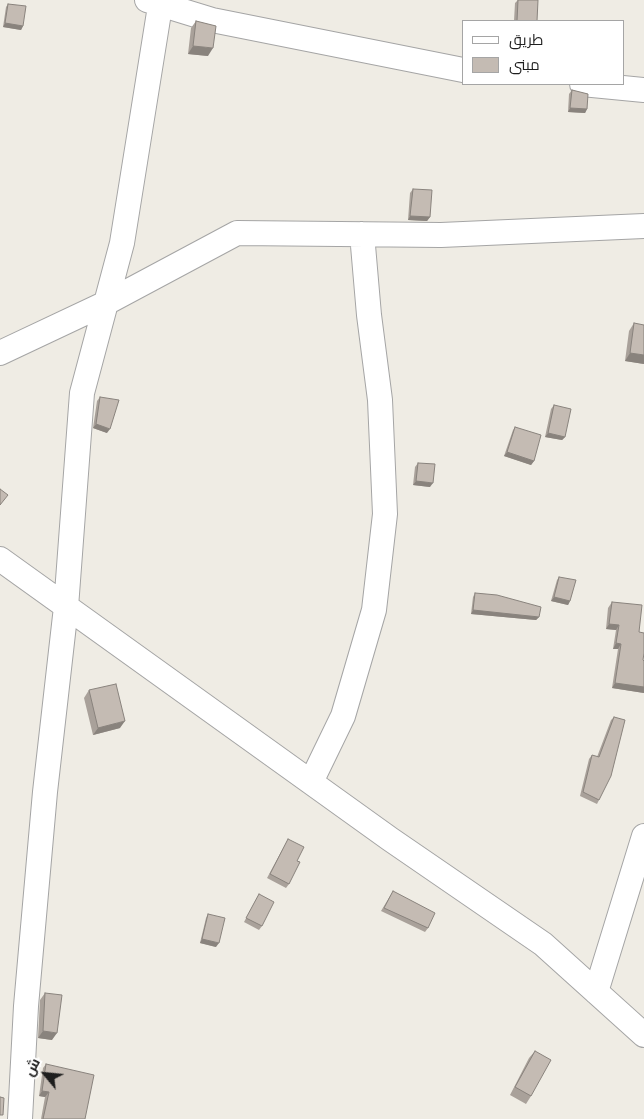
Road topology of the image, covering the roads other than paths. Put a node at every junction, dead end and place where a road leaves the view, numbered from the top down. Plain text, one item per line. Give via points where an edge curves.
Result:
1 (156, 1) edge
2 (462, 70) edge
3 (592, 85) edge
4 (644, 90) edge
5 (644, 226) edge
6 (362, 234) junction
7 (106, 303) junction
8 (0, 353) edge
9 (0, 559) edge
10 (66, 607) junction
11 (311, 782) junction
12 (644, 836) edge
13 (596, 992) junction
14 (644, 1035) edge
15 (0, 1114) edge
16 (6, 1119) edge
17 (20, 1119) edge

1 - 2 street via 212,20
1 - 7 street via 122,243
3 - 4 street
5 - 6 street via 441,235
6 - 7 street via 237,233
6 - 11 street via 380,400 385,514 374,610 343,716
7 - 8 street
7 - 10 street via 82,393
9 - 10 street
10 - 11 street
10 - 17 street via 26,996
11 - 13 street via 543,944
12 - 13 street
13 - 14 street
15 - 16 street

